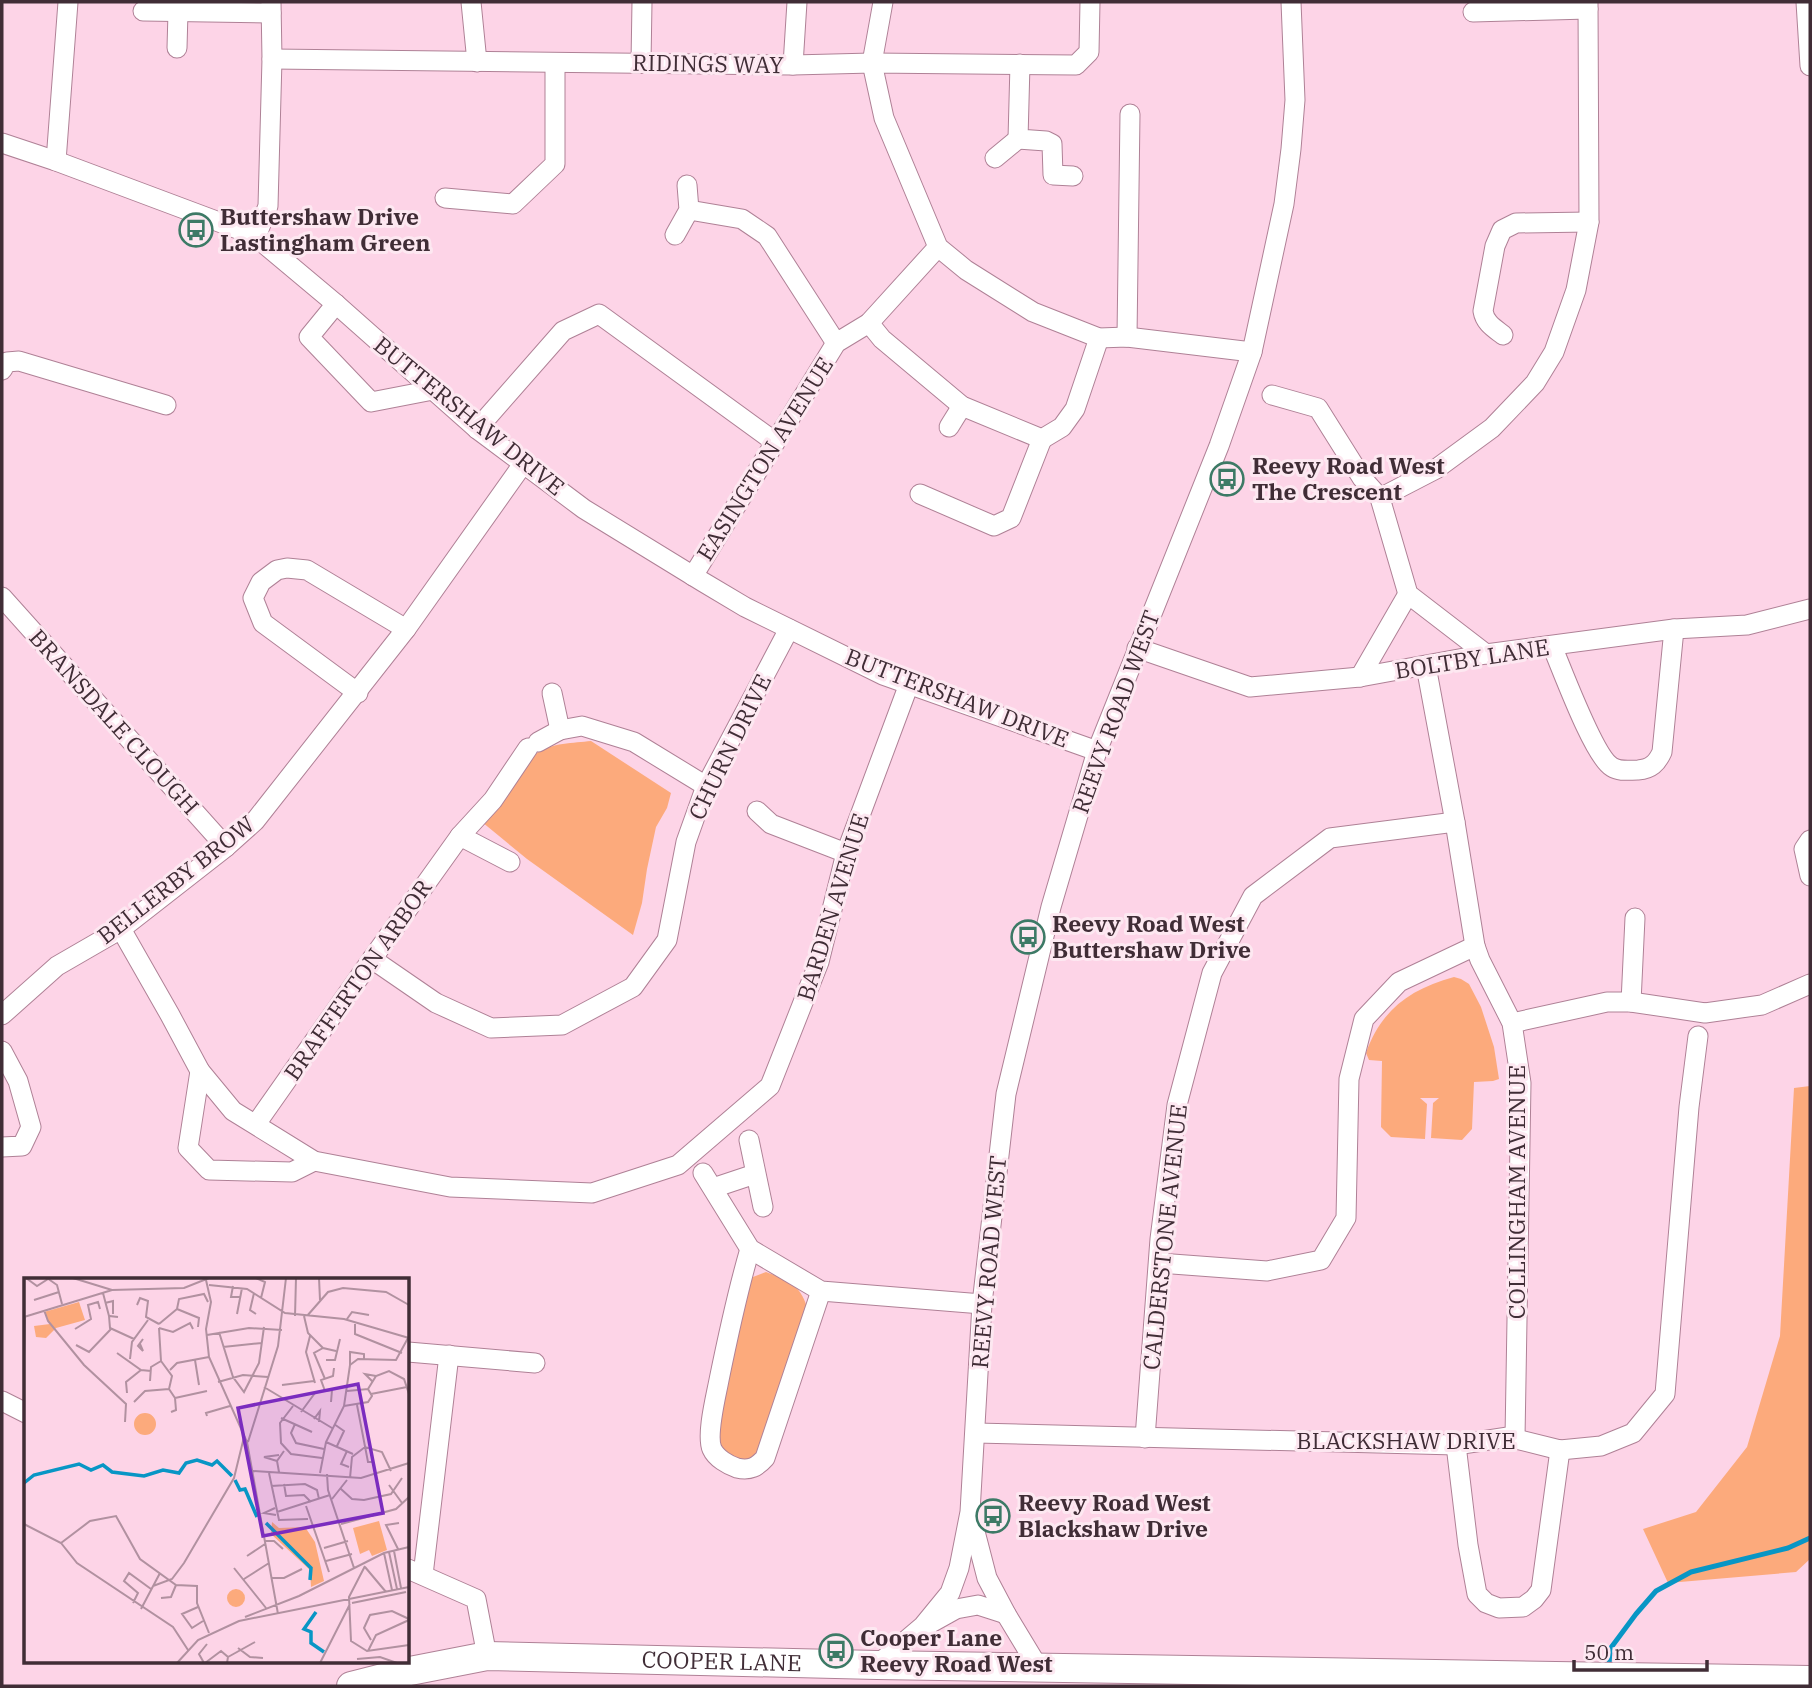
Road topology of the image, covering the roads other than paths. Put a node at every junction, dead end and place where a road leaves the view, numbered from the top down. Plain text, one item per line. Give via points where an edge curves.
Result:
1 (68, 2) edge
2 (471, 2) edge
3 (642, 2) edge
4 (797, 2) edge
5 (883, 2) edge
6 (1090, 2) edge
7 (1292, 2) edge
8 (1806, 2) edge
9 (1588, 5) edge
10 (271, 7) edge
11 (143, 11) dead end
12 (177, 12) junction
13 (1473, 12) dead end
14 (177, 48) dead end
15 (272, 59) junction
16 (477, 62) junction
17 (555, 63) junction
18 (641, 63) junction
19 (872, 63) junction
20 (1020, 64) junction
21 (793, 65) junction
22 (1810, 66) edge
23 (1130, 114) dead end
24 (1017, 139) junction
25 (2, 144) edge
26 (995, 158) dead end
27 (56, 161) junction
28 (1073, 176) dead end
29 (687, 185) dead end
30 (445, 198) dead end
31 (689, 210) junction
32 (1589, 222) junction
33 (675, 235) dead end
34 (256, 237) junction
35 (938, 247) junction
36 (336, 304) junction
37 (869, 323) junction
38 (1503, 335) dead end
39 (1127, 337) junction
40 (1099, 338) junction
41 (836, 343) junction
42 (1252, 352) junction
43 (2, 370) edge
44 (433, 390) junction
45 (1272, 395) dead end
46 (166, 405) dead end
47 (962, 406) junction
48 (949, 427) dead end
49 (477, 429) junction
50 (1042, 439) junction
51 (775, 442) junction
52 (523, 464) junction
53 (920, 494) dead end
54 (1380, 498) junction
55 (693, 576) junction
56 (1408, 594) junction
57 (2, 597) edge
58 (1810, 610) edge
59 (406, 629) junction
60 (789, 629) junction
61 (1674, 629) junction
62 (1552, 646) junction
63 (1137, 648) junction
64 (1486, 654) junction
65 (1426, 666) junction
66 (1360, 677) junction
67 (909, 684) junction
68 (358, 693) junction
69 (552, 693) dead end
70 (560, 730) junction
71 (1097, 751) junction
72 (706, 786) junction
73 (757, 811) dead end
74 (1455, 822) junction
75 (460, 836) junction
76 (1810, 840) edge
77 (226, 847) junction
78 (846, 853) junction
79 (510, 862) dead end
80 (1810, 876) edge
81 (1635, 918) dead end
82 (121, 929) junction
83 (1475, 946) junction
84 (372, 959) junction
85 (1810, 984) edge
86 (1631, 1002) junction
87 (2, 1015) edge
88 (1512, 1023) junction
89 (1698, 1036) dead end
90 (2, 1051) edge
91 (200, 1071) junction
92 (256, 1124) junction
93 (749, 1140) dead end
94 (2, 1147) edge
95 (314, 1161) junction
96 (755, 1174) junction
97 (763, 1207) dead end
98 (750, 1249) junction
99 (1159, 1263) junction
100 (821, 1291) junction
101 (982, 1304) junction
102 (410, 1352) edge
103 (449, 1356) junction
104 (535, 1363) dead end
105 (2, 1401) edge
106 (24, 1412) edge
107 (976, 1433) junction
108 (1144, 1438) junction
109 (1515, 1438) junction
110 (1456, 1445) junction
111 (1560, 1450) junction
112 (970, 1512) junction
113 (416, 1572) edge
114 (1006, 1614) junction
115 (923, 1626) junction
116 (487, 1656) junction
117 (877, 1665) junction
118 (1038, 1667) junction
119 (414, 1679) edge
120 (1810, 1680) edge
121 (351, 1686) edge

1 - 27 street
2 - 16 street
3 - 18 street
4 - 21 street
5 - 19 street
6 - 20 street, RIDINGS WAY via 1089,52 1076,65
7 - 42 street, REEVY ROAD WEST via 1295,100 1291,149 1284,204
8 - 22 street
9 - 13 street
9 - 32 street
10 - 12 street
10 - 15 street
11 - 12 street
12 - 14 street
15 - 16 street, RIDINGS WAY
15 - 34 street via 268,206
16 - 17 street, RIDINGS WAY
17 - 18 street, RIDINGS WAY
17 - 30 street via 555,164 513,204
18 - 21 street, RIDINGS WAY
19 - 20 street, RIDINGS WAY
19 - 21 street, RIDINGS WAY
19 - 35 street via 884,118
20 - 24 street
23 - 39 street
24 - 26 street
24 - 28 street via 1052,144 1053,175
25 - 27 street, BUTTERSHAW DRIVE
27 - 34 street, BUTTERSHAW DRIVE
29 - 31 street
31 - 33 street
31 - 41 street via 742,219 767,236
32 - 38 street via 1516,223 1502,230 1483,312 1488,324
32 - 54 street via 1576,290 1554,352 1535,383 1492,428 1436,469
34 - 36 street, BUTTERSHAW DRIVE
35 - 37 street
35 - 40 street via 1032,312
36 - 44 street, BUTTERSHAW DRIVE
36 - 44 street via 309,337 371,402
37 - 41 street
37 - 47 street via 882,340
39 - 40 street
39 - 42 street
40 - 50 street via 1075,409 1062,427
41 - 51 street, EASINGTON AVENUE
42 - 63 street, REEVY ROAD WEST
43 - 46 street via 7,362 19,361
44 - 49 street, BUTTERSHAW DRIVE
45 - 54 street via 1318,408
47 - 48 street
47 - 50 street
49 - 51 street via 563,331 599,314
49 - 52 street, BUTTERSHAW DRIVE
50 - 53 street via 1011,518 994,526
51 - 55 street, EASINGTON AVENUE
52 - 55 street, BUTTERSHAW DRIVE via 584,509
52 - 59 street, BELLERBY BROW
54 - 56 street
55 - 60 street, BUTTERSHAW DRIVE
56 - 64 street
56 - 66 street
57 - 77 street, BRANSDALE CLOUGH
58 - 61 street, BOLTBY LANE via 1747,625
59 - 68 street, BELLERBY BROW
59 - 68 street via 307,570 277,570 261,582 253,598 263,624
60 - 67 street, BUTTERSHAW DRIVE
60 - 72 street, CHURN DRIVE
61 - 62 street, BOLTBY LANE
61 - 62 street via 1662,752 1647,769 1622,771 1605,761
62 - 64 street, BOLTBY LANE
63 - 66 street, BOLTBY LANE via 1250,687
63 - 71 street, REEVY ROAD WEST
64 - 65 street, BOLTBY LANE
65 - 66 street, BOLTBY LANE
65 - 74 street, COLLINGHAM AVENUE
67 - 71 street, BUTTERSHAW DRIVE
67 - 78 street, BARDEN AVENUE
68 - 77 street, BELLERBY BROW via 255,821
69 - 70 street
70 - 72 street, BRAFFERTON ARBOR via 582,726 635,742
70 - 75 street, BRAFFERTON ARBOR via 533,745
71 - 101 street, REEVY ROAD WEST via 1051,907 1006,1094
72 - 84 street, CHURN DRIVE via 686,842 667,940 633,987 562,1025 491,1028 436,1003
73 - 78 street via 771,824
74 - 83 street, COLLINGHAM AVENUE
74 - 99 street, CALDERSTONE AVENUE via 1330,838 1253,896 1212,973 1177,1105
75 - 79 street
75 - 84 street, BRAFFERTON ARBOR
76 - 80 street via 1804,849
77 - 82 street, BELLERBY BROW
78 - 95 street, BARDEN AVENUE via 819,962 770,1086 678,1164 592,1193 450,1187
81 - 86 street
82 - 87 street, BELLERBY BROW via 57,966
82 - 91 street, BARDEN AVENUE
83 - 88 street, COLLINGHAM AVENUE
83 - 99 street via 1399,982 1364,1019 1349,1079 1346,1218 1321,1260 1267,1271
84 - 92 street, BRAFFERTON ARBOR
85 - 86 street via 1762,1005 1705,1013
86 - 88 street via 1607,1002
88 - 109 street, COLLINGHAM AVENUE via 1521,1083
89 - 111 street, BLACKSHAW DRIVE via 1665,1394 1633,1433 1601,1446
90 - 94 street via 18,1081 31,1127 22,1146
91 - 92 street, BARDEN AVENUE via 233,1111
91 - 95 street via 188,1148 209,1170 292,1172
92 - 95 street, BARDEN AVENUE
93 - 96 street
96 - 97 street
96 - 98 street via 708,1180
98 - 100 street
98 - 100 street via 736,1295 710,1440 712,1451 735,1467 749,1469 765,1458
99 - 108 street, CALDERSTONE AVENUE
100 - 101 street
101 - 107 street, REEVY ROAD WEST
102 - 103 street
103 - 104 street
103 - 113 street
105 - 106 street
107 - 108 street, BLACKSHAW DRIVE
107 - 112 street, REEVY ROAD WEST
108 - 110 street, BLACKSHAW DRIVE
109 - 110 street, BLACKSHAW DRIVE
109 - 111 street, BLACKSHAW DRIVE
110 - 111 street via 1477,1594 1499,1608 1523,1607 1541,1590
112 - 114 street via 987,1578
112 - 115 street via 950,1593
113 - 116 street via 476,1599
114 - 115 street via 978,1605 956,1609
114 - 118 street
115 - 117 street
116 - 117 main road, COOPER LANE
116 - 119 main road, COOPER LANE
117 - 118 main road, COOPER LANE
118 - 120 main road, COOPER LANE
119 - 121 main road, COOPER LANE

